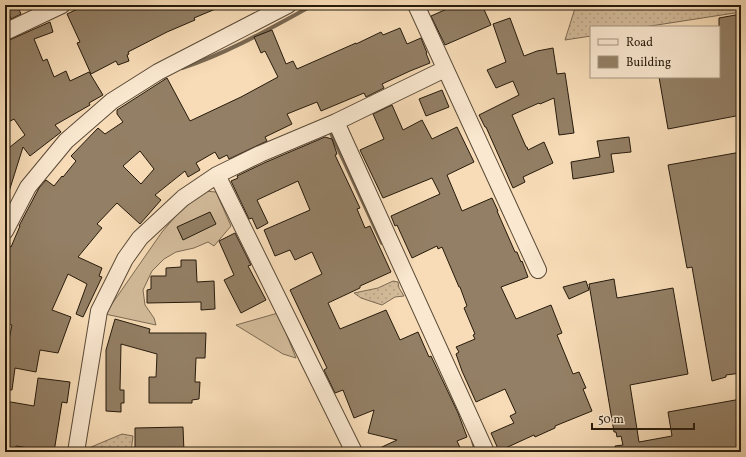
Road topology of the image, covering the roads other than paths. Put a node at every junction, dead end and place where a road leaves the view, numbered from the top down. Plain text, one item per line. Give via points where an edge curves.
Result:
1 (62, 5) edge
2 (288, 5) edge
3 (416, 5) edge
4 (5, 32) edge
5 (446, 69) junction
6 (336, 122) junction
7 (217, 175) junction
8 (5, 231) edge
9 (538, 270) dead end
10 (76, 452) edge
11 (354, 452) edge
12 (486, 452) edge

1 - 4 street
2 - 8 street via 158,72 112,101 66,141 28,187
3 - 5 street
5 - 6 street
5 - 9 street
6 - 7 street
6 - 12 street
7 - 10 street via 183,198 140,238 115,276 99,311
7 - 11 street

